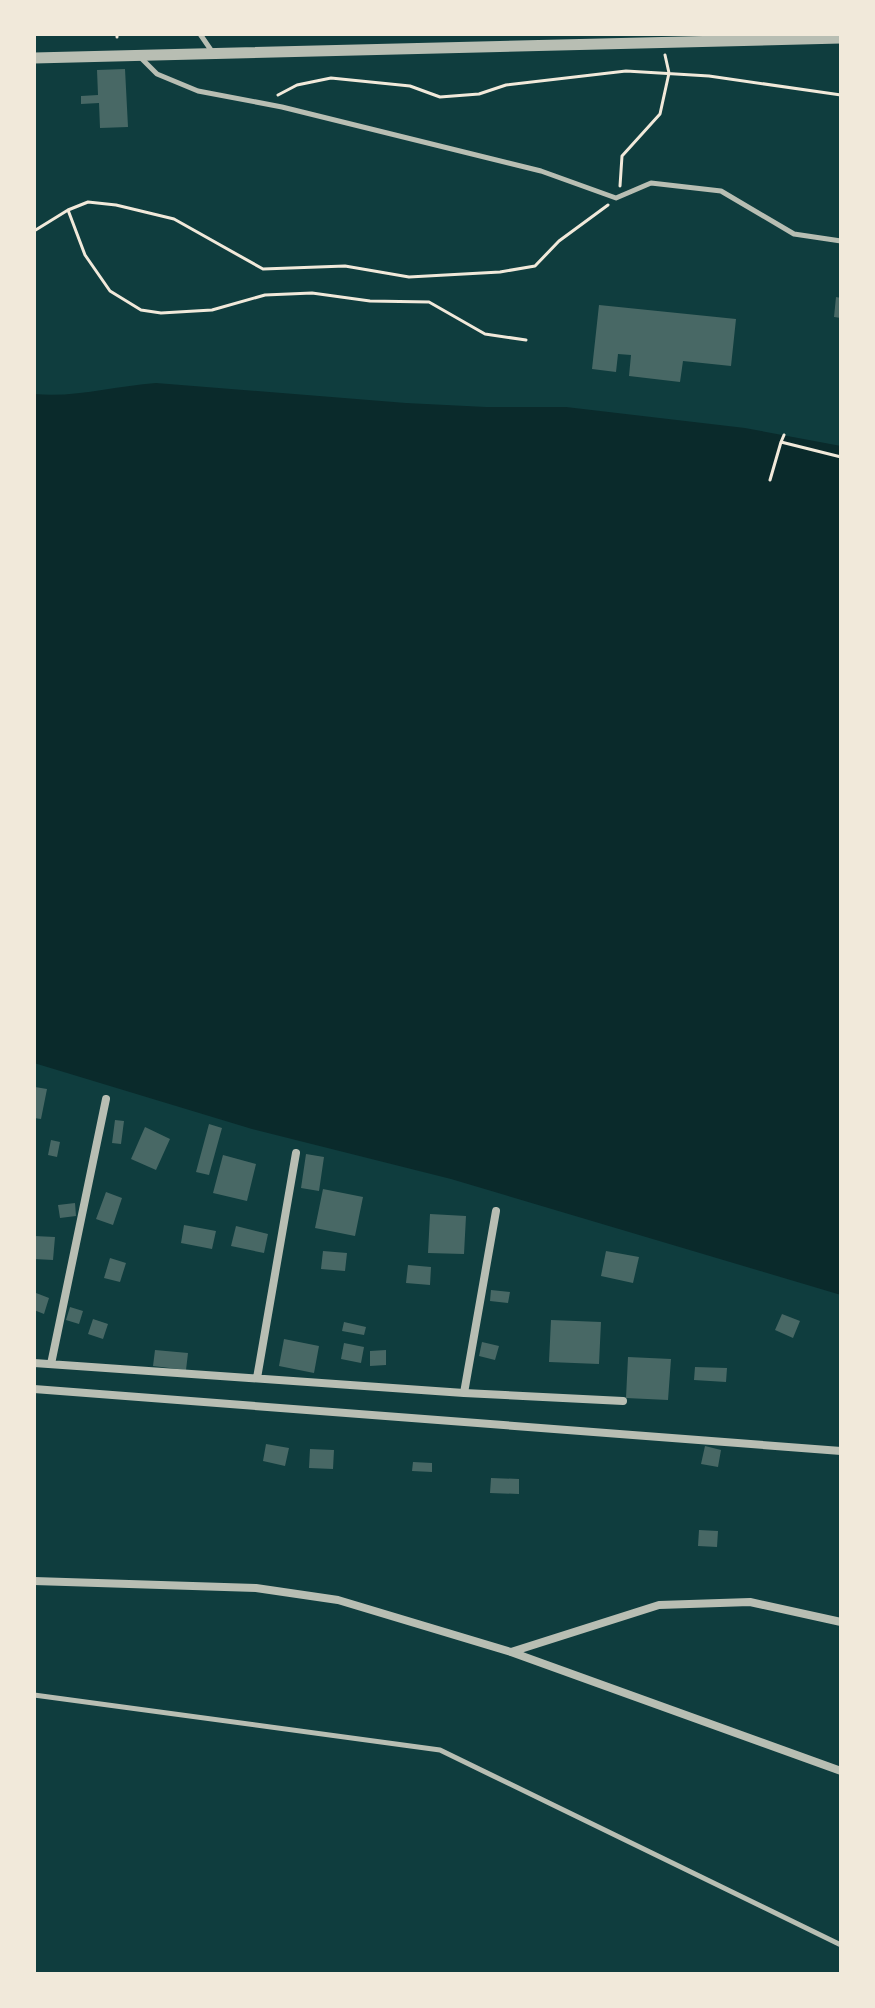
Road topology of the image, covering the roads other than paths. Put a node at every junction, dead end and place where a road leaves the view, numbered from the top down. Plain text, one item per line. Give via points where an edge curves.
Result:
1 (200, 34) edge
2 (762, 37) edge
3 (841, 38) edge
4 (214, 54) junction
5 (138, 56) junction
6 (34, 58) edge
7 (841, 241) edge
8 (106, 1099) dead end
9 (296, 1153) dead end
10 (496, 1211) dead end
11 (34, 1363) edge
12 (51, 1364) junction
13 (257, 1378) junction
14 (34, 1389) edge
15 (464, 1393) junction
16 (623, 1401) dead end
17 (841, 1451) edge
18 (34, 1581) edge
19 (841, 1622) edge
20 (511, 1652) junction
21 (34, 1695) edge
22 (841, 1771) edge
23 (841, 1945) edge

1 - 4 lane
2 - 3 street
2 - 4 street
4 - 5 street
5 - 6 street
5 - 7 lane via 157,74 198,91 541,171 616,198 651,183 721,191 794,234
8 - 12 street
9 - 13 street
10 - 15 street
11 - 12 street
12 - 13 street
13 - 15 street
14 - 17 street
15 - 16 street
18 - 20 street via 256,1588 338,1600
19 - 20 street via 750,1602 659,1605
20 - 22 street
21 - 23 lane via 440,1750

